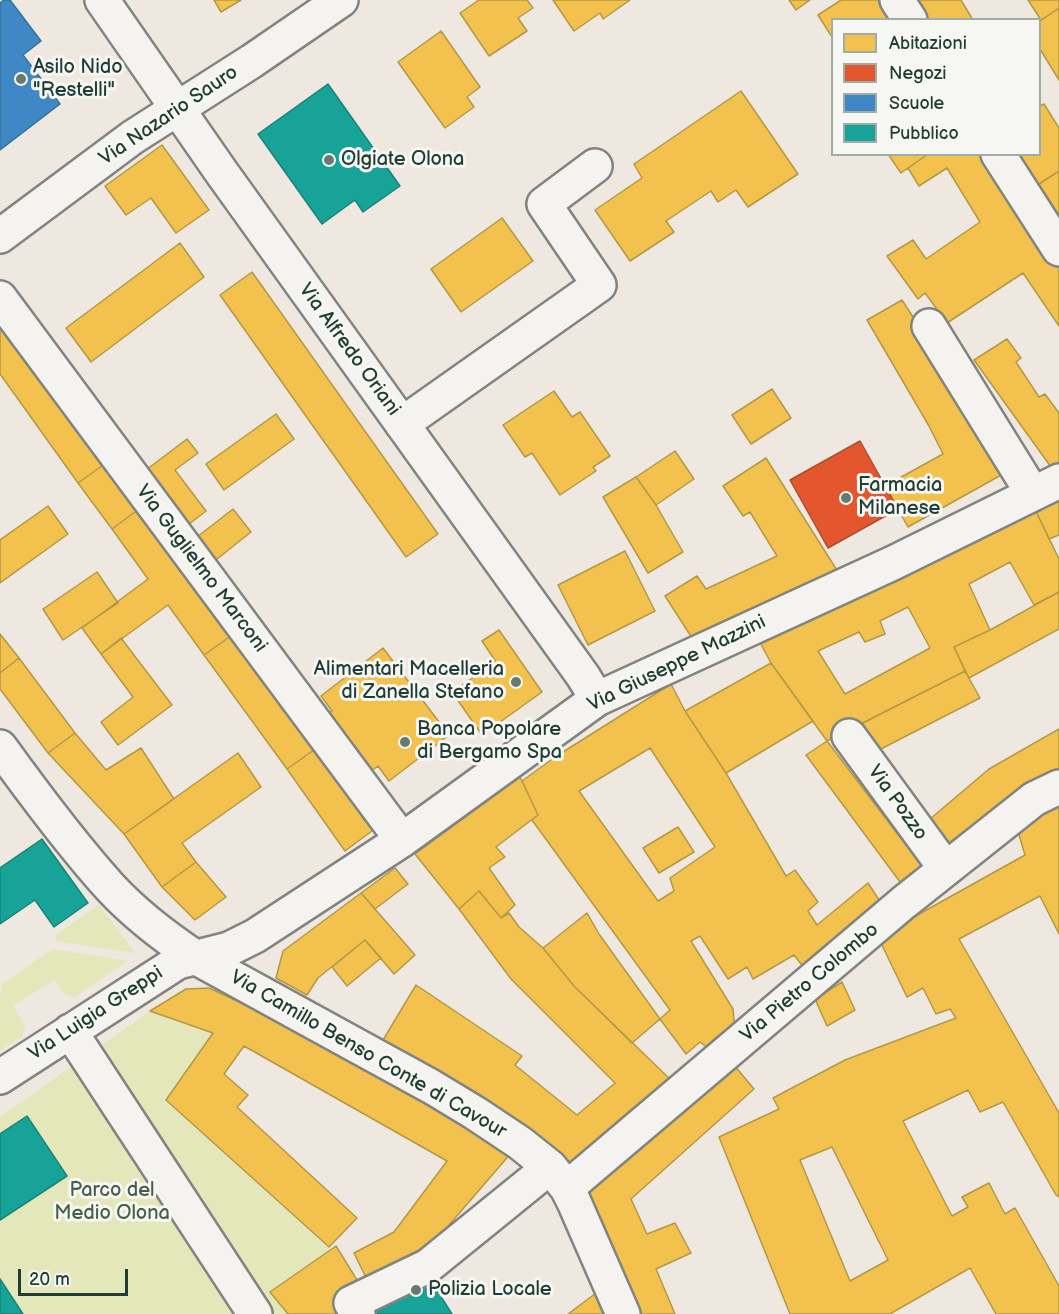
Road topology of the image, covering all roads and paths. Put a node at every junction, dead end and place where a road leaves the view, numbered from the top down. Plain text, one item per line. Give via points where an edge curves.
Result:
1 (102, 0) edge
2 (341, 0) edge
3 (897, 0) edge
4 (909, 18) edge
5 (177, 107) junction
6 (999, 156) edge
7 (595, 166) dead end
8 (0, 236) edge
9 (1059, 249) edge
10 (0, 298) edge
11 (929, 326) dead end
12 (402, 423) junction
13 (1046, 488) edge
14 (597, 699) junction
15 (849, 736) dead end
16 (0, 747) edge
17 (1059, 787) edge
18 (402, 840) junction
19 (946, 869) junction
20 (195, 957) junction
21 (70, 1031) junction
22 (0, 1077) edge
23 (559, 1178) junction
24 (255, 1314) edge
25 (358, 1314) edge
26 (624, 1314) edge

1 - 5 street, Via Alfredo Oriani
2 - 5 street, Via Nazario Sauro
3 - 4 street
5 - 8 street, Via Nazario Sauro
5 - 12 street, Via Alfredo Oriani
6 - 9 street
7 - 12 street via 544,204 599,285
10 - 18 street, Via Guglielmo Marconi
11 - 13 street
12 - 14 street, Via Alfredo Oriani
13 - 14 street, Via Giuseppe Mazzini
14 - 18 street, Via Giuseppe Mazzini
15 - 19 street, Via Pozzo
16 - 20 street, Via Camillo Benso Conte di Cavour via 111,888 151,925
17 - 19 street, Via Pietro Colombo via 1034,799
18 - 20 street, Via Giuseppe Mazzini via 247,940
19 - 23 street, Via Pietro Colombo
20 - 21 street, Via Luigia Greppi via 178,962
20 - 23 street, Via Camillo Benso Conte di Cavour via 432,1087 505,1133
21 - 22 street, Via Luigia Greppi
21 - 24 street
23 - 25 street, Via Pietro Colombo via 428,1266 351,1303
23 - 26 street, Via Camillo Benso Conte di Cavour

